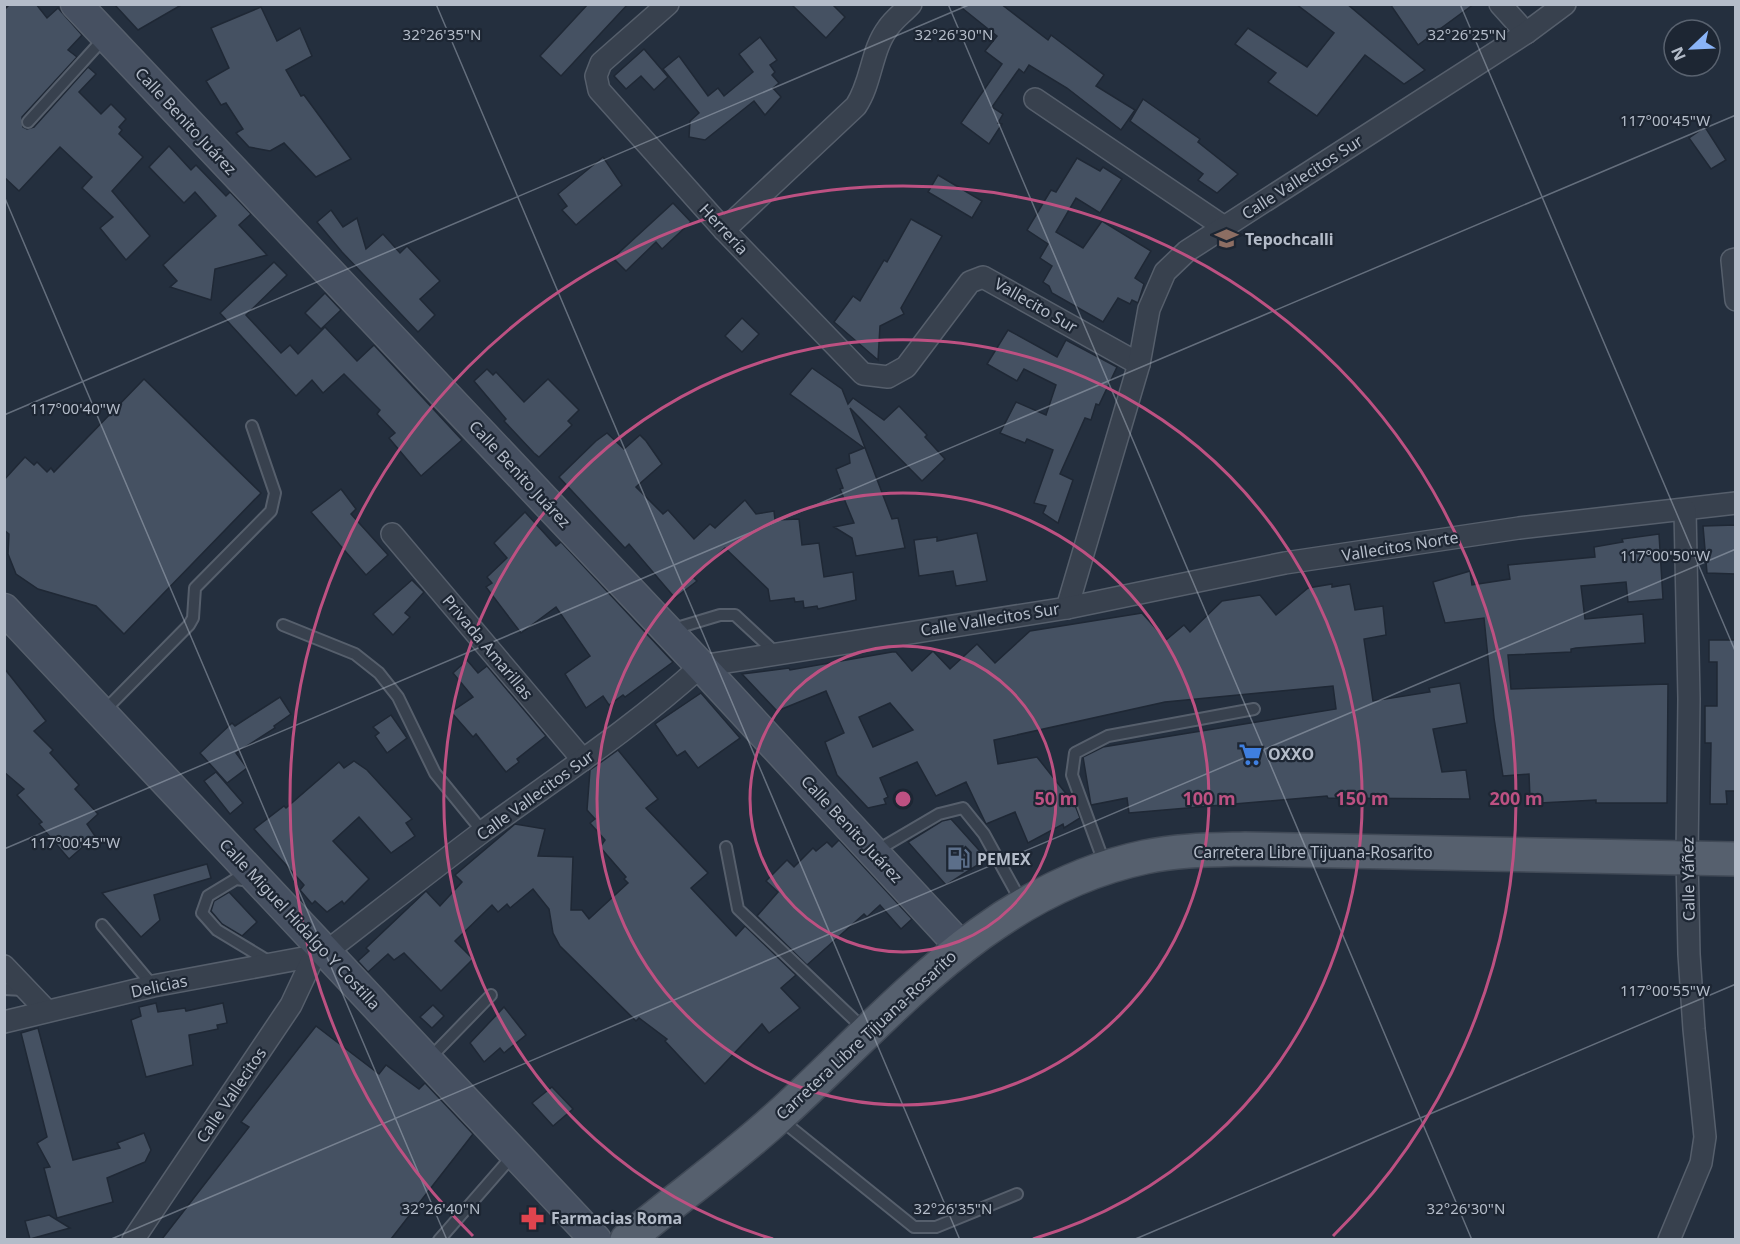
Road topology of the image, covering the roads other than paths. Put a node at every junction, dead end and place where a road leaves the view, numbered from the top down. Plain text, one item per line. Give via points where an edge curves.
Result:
1 (76, 4) edge
2 (668, 4) edge
3 (911, 4) edge
4 (1500, 4) edge
5 (1565, 4) edge
6 (1526, 33) junction
7 (106, 36) junction
8 (1035, 99) dead end
9 (28, 122) dead end
10 (1224, 227) junction
11 (724, 230) junction
12 (1736, 259) edge
13 (1736, 300) edge
14 (1139, 364) junction
15 (863, 374) joint
16 (252, 426) dead end
17 (1736, 503) edge
18 (1685, 510) junction
19 (392, 534) dead end
20 (1067, 608) junction
21 (4, 609) edge
22 (284, 625) dead end
23 (667, 631) junction
24 (776, 653) junction
25 (701, 666) junction
26 (1254, 709) dead end
27 (103, 712) junction
28 (583, 760) junction
29 (483, 832) junction
30 (726, 847) dead end
31 (874, 853) junction
32 (1687, 857) junction
33 (1736, 859) edge
34 (1107, 868) junction
35 (261, 881) junction
36 (1023, 906) junction
37 (102, 925) dead end
38 (961, 946) junction
39 (320, 954) junction
40 (272, 964) junction
41 (4, 966) edge
42 (153, 986) junction
43 (4, 989) edge
44 (27, 990) junction
45 (491, 995) dead end
46 (47, 1011) junction
47 (4, 1022) edge
48 (867, 1032) junction
49 (428, 1060) junction
50 (778, 1117) junction
51 (515, 1153) junction
52 (1017, 1194) dead end
53 (133, 1239) edge
54 (439, 1239) edge
55 (596, 1239) edge
56 (627, 1239) edge
57 (1669, 1239) edge

1 - 7 street, Calle Benito Juárez
2 - 11 street, Herrería via 601,63 596,76 599,90
3 - 11 street via 880,42 865,92 856,106
4 - 6 street
5 - 6 street, Calle Vallecitos Sur
6 - 10 street, Calle Vallecitos Sur
7 - 9 lane
7 - 23 street, Calle Benito Juárez
8 - 10 street
10 - 14 street, Calle Vallecitos Sur via 1187,251 1165,272 1149,309
11 - 15 street, Herrería
12 - 13 street via 1732,260
14 - 15 street, Vallecito Sur via 983,277 970,282 906,367 888,377
14 - 20 street, Calle Vallecitos Sur
16 - 27 lane via 275,493 271,511 197,585 189,625
17 - 18 street, Vallecitos Norte
18 - 20 street, Vallecitos Norte via 1519,528 1285,563
18 - 32 street, Calle Yáñez
19 - 28 street, Privada Amarillas
20 - 24 street, Calle Vallecitos Sur
21 - 27 street, Calle Miguel Hidalgo Y Costilla
22 - 29 lane via 355,654 379,673 398,697 435,773
23 - 24 lane via 720,615 735,615
23 - 25 street, Calle Benito Juárez
24 - 25 street, Calle Vallecitos Sur
25 - 28 street, Calle Vallecitos Sur via 669,696
25 - 31 street, Calle Benito Juárez
26 - 34 lane via 1108,736 1075,753 1072,775
27 - 35 street, Calle Miguel Hidalgo Y Costilla
28 - 29 street, Calle Vallecitos Sur
29 - 39 street, Calle Vallecitos Sur
30 - 48 lane via 738,909
31 - 36 lane via 939,814 963,808 984,834
31 - 38 street, Calle Benito Juárez
32 - 33 main road, Carretera Libre Tijuana-Rosarito
32 - 34 main road, Carretera Libre Tijuana-Rosarito via 1245,849 1180,851
32 - 57 street, Calle Yáñez via 1693,1019 1706,1137 1701,1163
34 - 36 main road, Carretera Libre Tijuana-Rosarito
35 - 39 street, Calle Miguel Hidalgo Y Costilla
35 - 40 lane via 236,879 208,896 202,913 217,930
36 - 38 main road, Carretera Libre Tijuana-Rosarito
37 - 42 lane
38 - 48 main road, Carretera Libre Tijuana-Rosarito
39 - 40 street, Delicias
39 - 49 street, Calle Miguel Hidalgo Y Costilla
39 - 53 street, Calle Vallecitos via 291,1005
40 - 42 street, Delicias
41 - 44 street
42 - 46 street, Delicias
43 - 44 lane
44 - 46 street
45 - 49 lane
46 - 47 street, Delicias
48 - 50 main road, Carretera Libre Tijuana-Rosarito
49 - 51 street, Calle Miguel Hidalgo Y Costilla
50 - 52 lane via 914,1227 936,1227
50 - 56 main road, Carretera Libre Tijuana-Rosarito
51 - 54 lane
51 - 55 street, Calle Miguel Hidalgo Y Costilla

